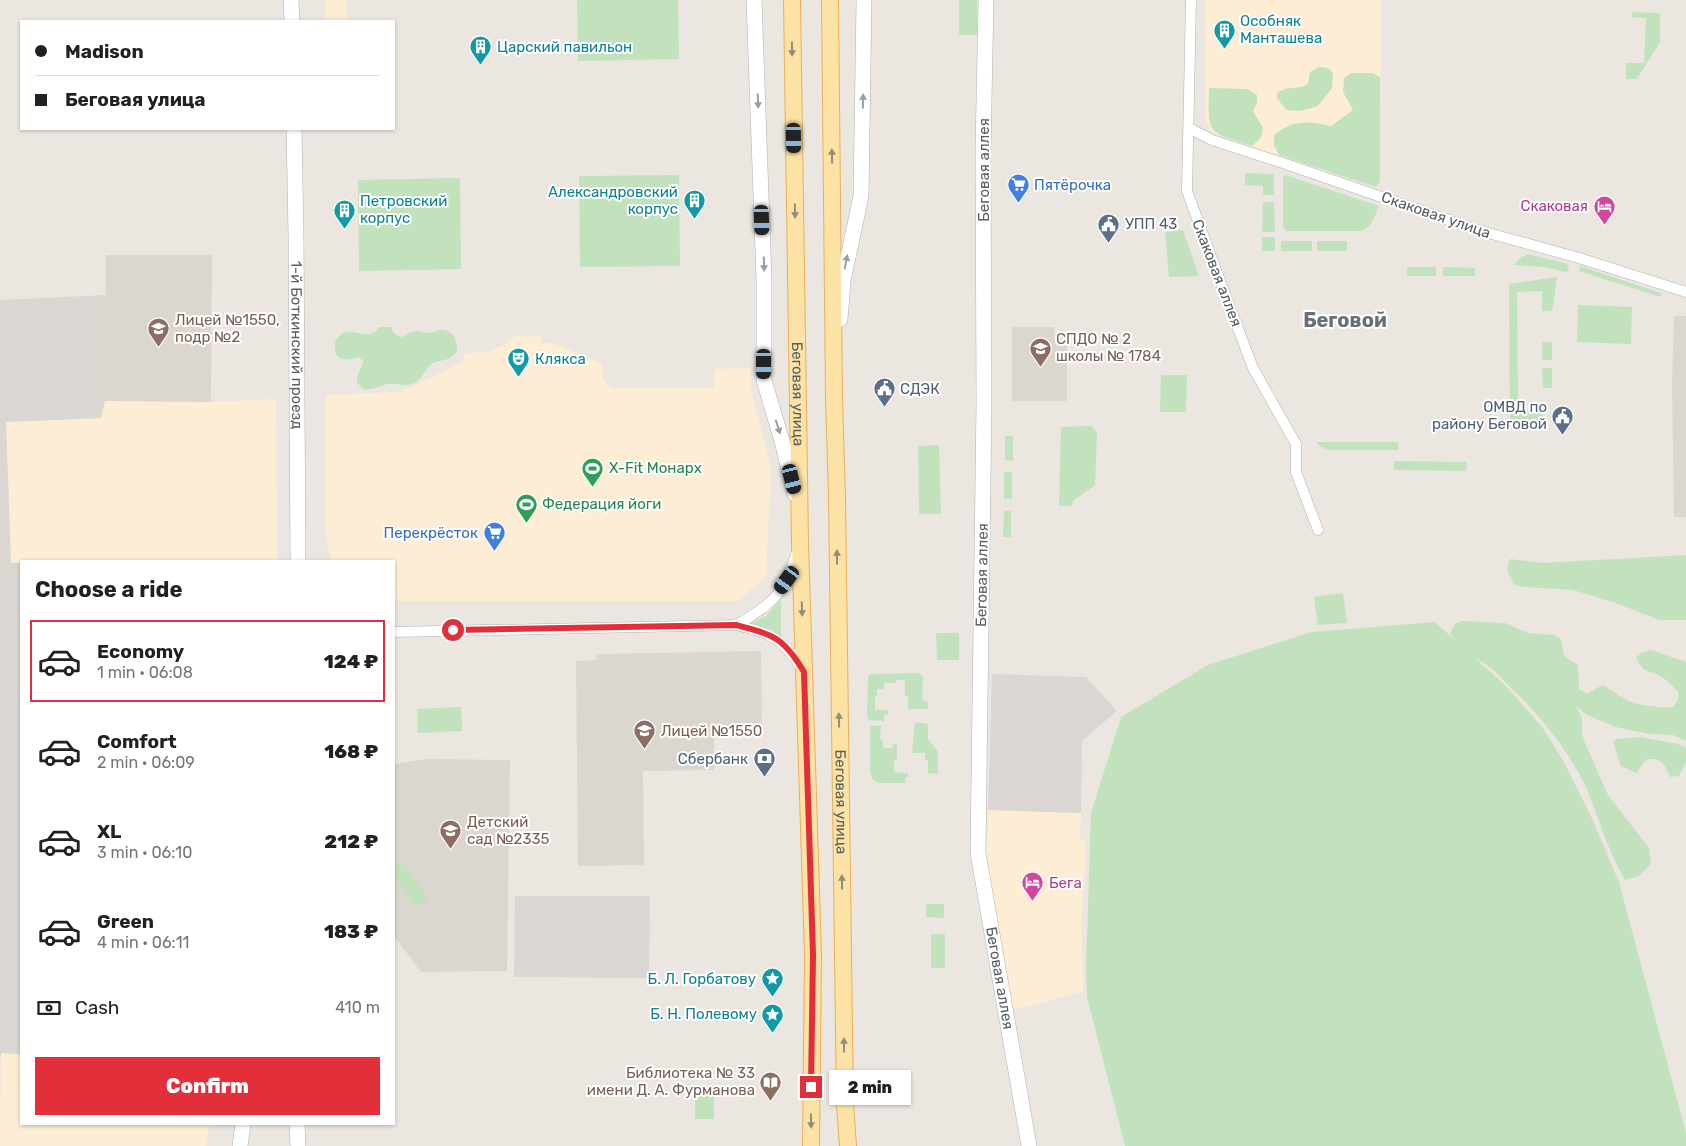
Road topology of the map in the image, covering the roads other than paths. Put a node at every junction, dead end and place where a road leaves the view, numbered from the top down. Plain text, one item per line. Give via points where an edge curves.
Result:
1 (291, 0) edge
2 (754, 0) edge
3 (792, 0) edge
4 (830, 0) edge
5 (864, 0) edge
6 (986, 0) edge
7 (1191, 0) edge
8 (292, 20) edge
9 (1189, 128) junction
10 (294, 130) edge
11 (1686, 292) edge
12 (834, 398) junction
13 (800, 512) junction
14 (1318, 530) dead end
15 (800, 543) junction
16 (298, 560) edge
17 (736, 625) junction
18 (395, 632) edge
19 (804, 672) junction
20 (243, 1125) edge
21 (297, 1125) edge
22 (240, 1146) edge
23 (298, 1146) edge
24 (811, 1146) edge
25 (848, 1146) edge
26 (1029, 1146) edge

1 - 8 street
2 -> 13 street via 764,279 764,380
3 -> 13 main road, Беговая улица
12 -> 4 main road, Беговая улица
12 -> 5 street, Беговая улица via 843,281 860,196
6 - 26 street, Беговая аллея via 978,853
7 - 9 street, Скаковая аллея
9 - 11 street, Скаковая улица via 1212,140 1474,229
9 - 14 street, Скаковая аллея via 1187,182 1190,200 1253,368 1296,444 1296,472
10 - 16 street, 1-й Боткинский проезд
25 -> 12 main road, Беговая улица
13 - 15 main road, Беговая улица
15 - 17 street via 787,580 766,606
15 -> 19 main road, Беговая улица
17 - 18 street
17 - 19 street via 772,636 785,645
19 -> 24 main road, Беговая улица via 813,955
20 - 22 street
21 - 23 street

